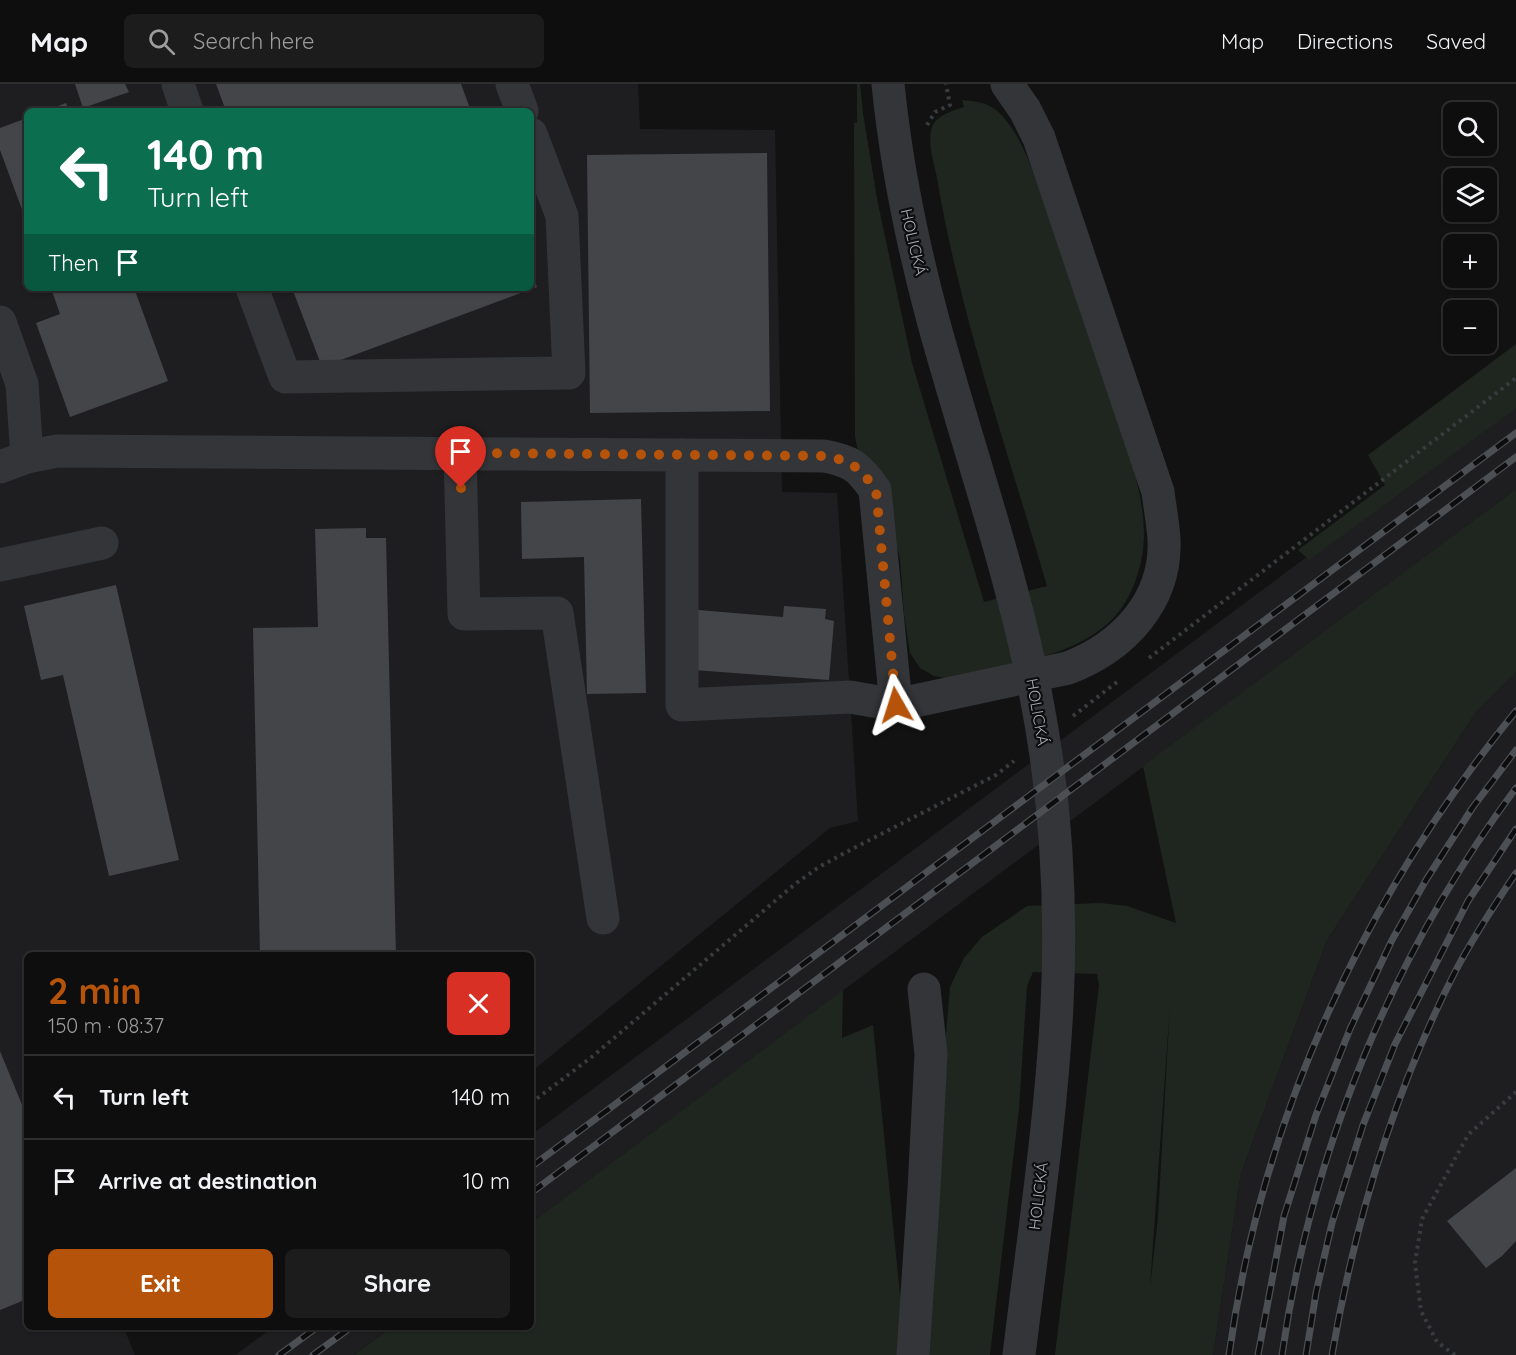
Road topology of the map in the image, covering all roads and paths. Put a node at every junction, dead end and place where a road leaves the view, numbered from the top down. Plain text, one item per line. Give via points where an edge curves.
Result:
1 (178, 84) edge
2 (512, 84) edge
3 (888, 84) edge
4 (1007, 84) edge
5 (186, 108) edge
6 (521, 108) edge
7 (534, 142) edge
8 (253, 291) edge
9 (0, 322) edge
10 (1516, 378) edge
11 (460, 453) junction
12 (682, 455) junction
13 (14, 462) edge
14 (102, 543) dead end
15 (0, 565) edge
16 (1144, 661) dead end
17 (1126, 675) dead end
18 (896, 705) junction
19 (1070, 718) dead end
20 (1014, 761) dead end
21 (603, 918) dead end
22 (924, 989) dead end
23 (1516, 1092) edge
24 (534, 1101) edge
25 (913, 1355) edge
26 (1019, 1355) edge
27 (1455, 1355) edge

1 - 5 street
2 - 6 street
3 - 26 street, HOLICKÁ via 915,247 1012,594 1036,696 1050,788 1058,904 1058,974 1052,1079
4 - 18 street via 1040,138 1152,470 1163,528 1162,563 1142,614 1126,634 1090,660
7 - 8 street via 562,216 568,373 285,377
9 - 13 street via 22,384
10 - 16 path
11 - 12 street
11 - 13 street via 57,451
11 - 21 street via 464,614 557,613
12 - 18 street via 824,456 846,460 862,471 876,490
12 - 18 street via 682,705 850,697
14 - 15 street
17 - 19 path
20 - 24 path via 996,775 819,867
22 - 25 street via 931,1054
23 - 27 path via 1468,1135 1422,1219 1415,1263 1421,1311 1437,1342

